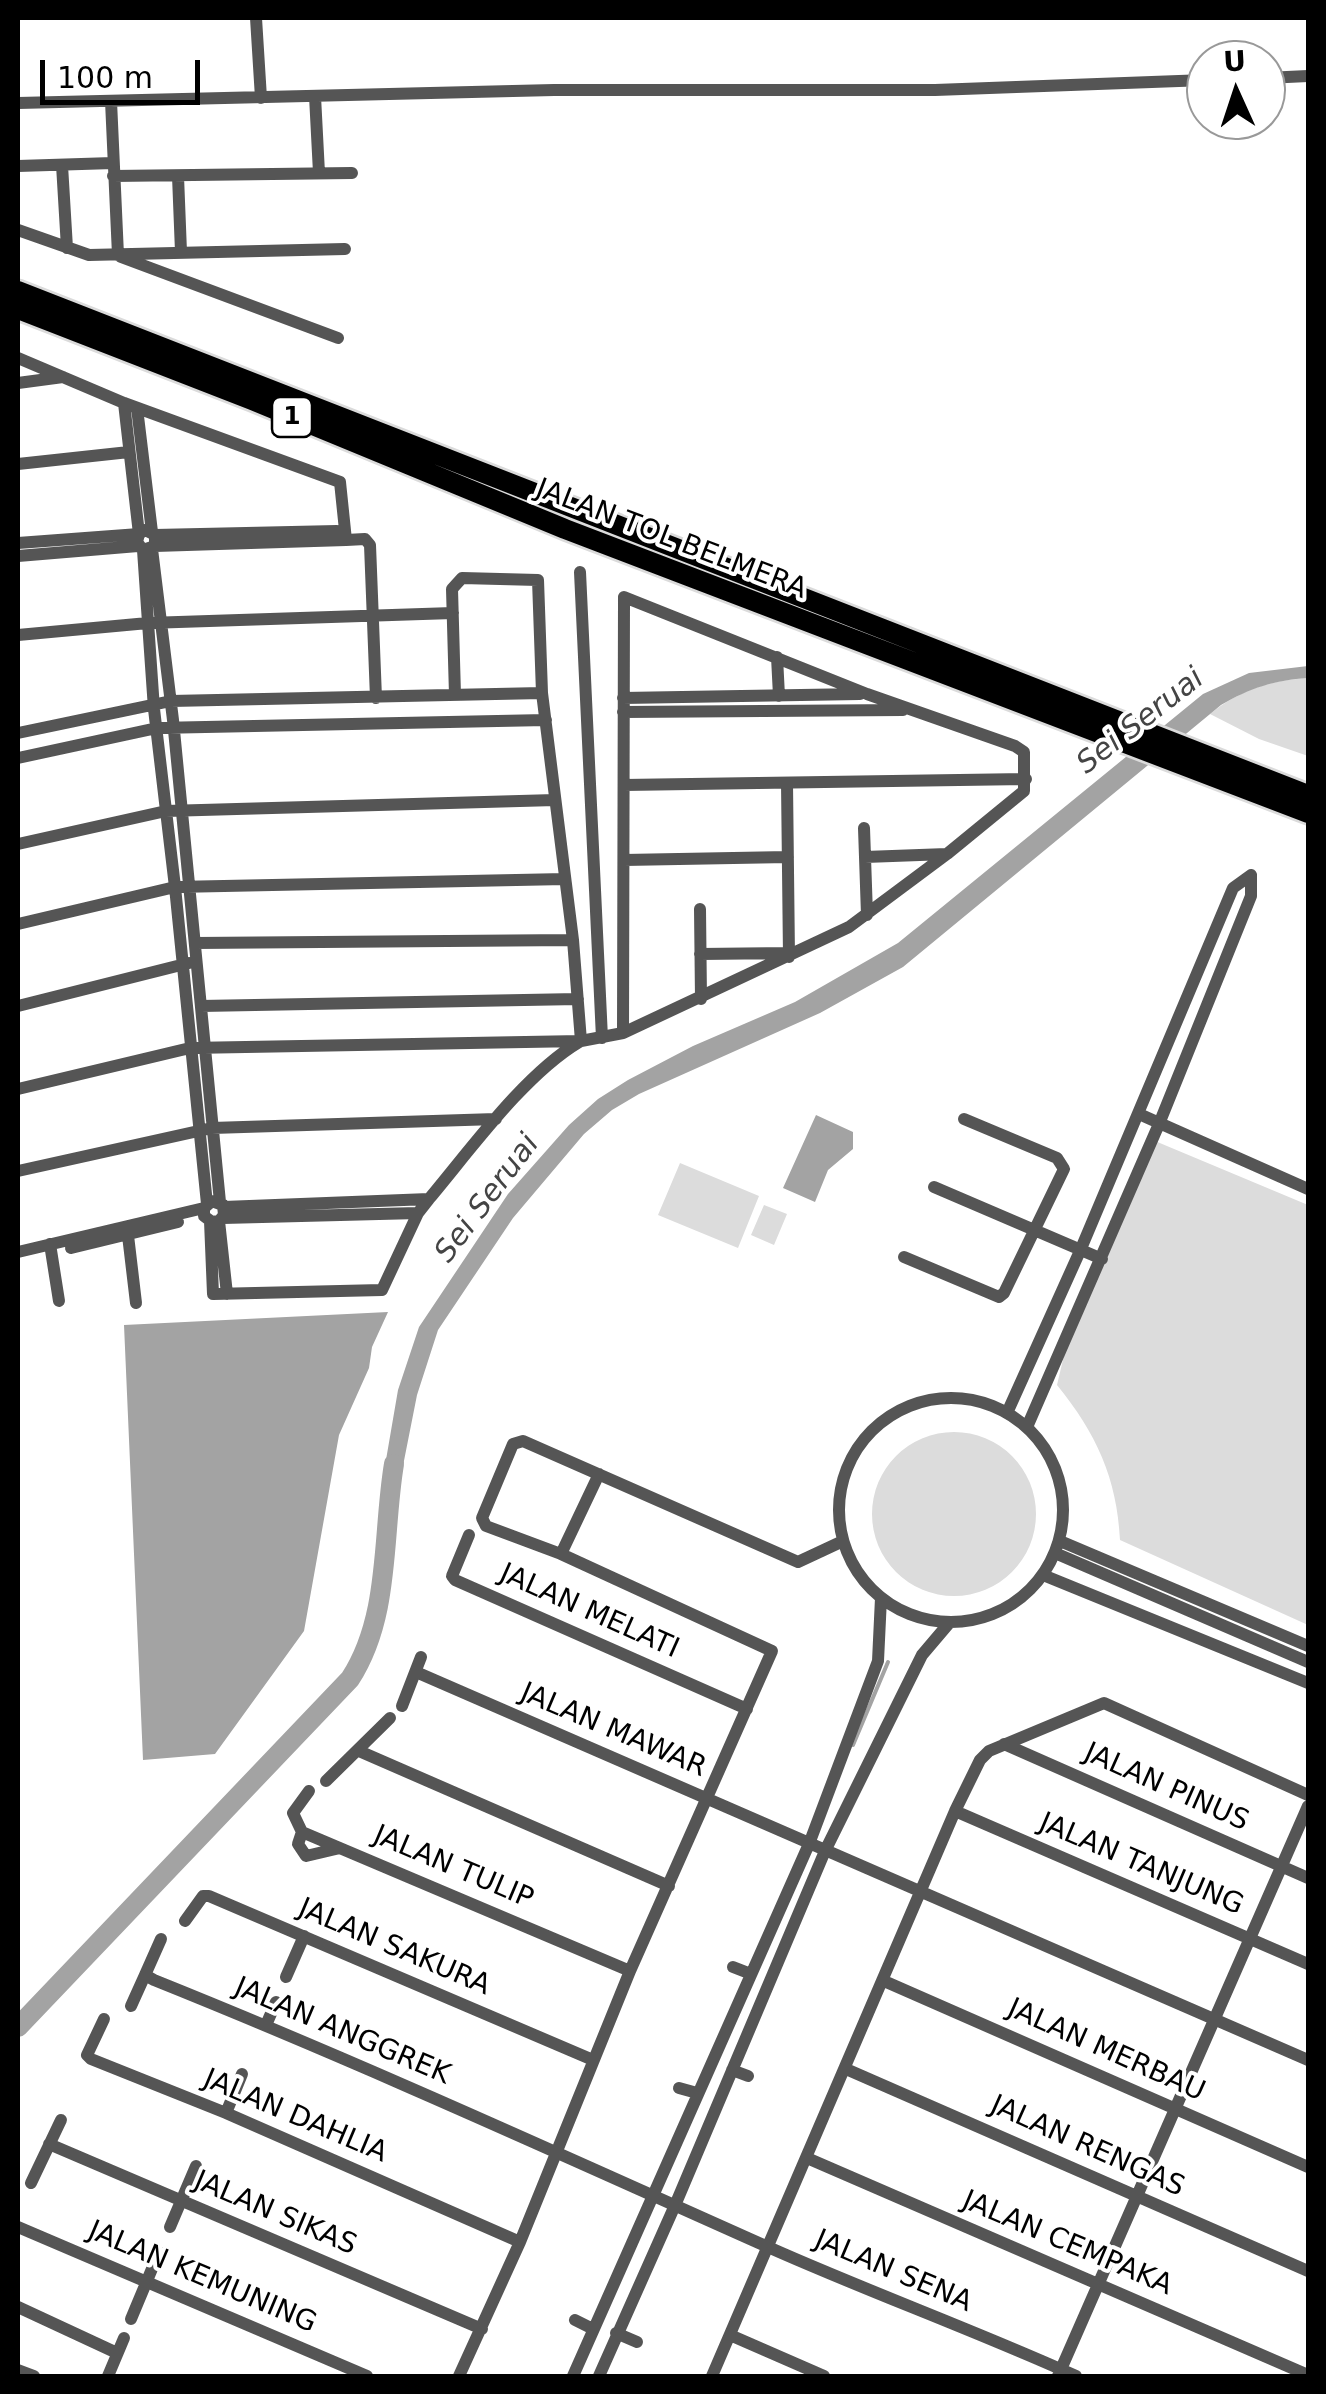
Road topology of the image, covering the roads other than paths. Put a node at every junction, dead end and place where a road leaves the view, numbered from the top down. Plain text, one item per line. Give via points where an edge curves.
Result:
1 (256, 18) edge
2 (1186, 81) edge
3 (315, 96) junction
4 (261, 98) junction
5 (111, 101) junction
6 (18, 103) edge
7 (62, 165) junction
8 (18, 166) edge
9 (113, 169) junction
10 (319, 173) junction
11 (352, 173) dead end
12 (178, 176) junction
13 (18, 230) edge
14 (67, 248) junction
15 (345, 249) dead end
16 (181, 252) junction
17 (118, 256) junction
18 (18, 291) edge
19 (18, 308) edge
20 (338, 338) dead end
21 (18, 358) edge
22 (65, 377) junction
23 (18, 383) edge
24 (130, 405) junction
25 (129, 452) junction
26 (18, 464) edge
27 (345, 535) junction
28 (148, 542) junction
29 (18, 543) edge
30 (18, 556) edge
31 (580, 572) dead end
32 (453, 613) junction
33 (373, 618) junction
34 (155, 623) junction
35 (18, 635) edge
36 (777, 657) junction
37 (542, 693) junction
38 (867, 694) junction
39 (455, 695) junction
40 (778, 696) junction
41 (376, 698) junction
42 (623, 705) junction
43 (915, 710) junction
44 (173, 714) junction
45 (155, 716) junction
46 (546, 720) junction
47 (18, 733) edge
48 (1130, 735) junction
49 (1182, 755) junction
50 (18, 758) edge
51 (1026, 780) junction
52 (787, 782) junction
53 (624, 785) junction
54 (1308, 795) edge
55 (555, 800) junction
56 (182, 810) junction
57 (166, 811) junction
58 (1308, 813) edge
59 (864, 828) dead end
60 (18, 844) edge
61 (948, 854) junction
62 (788, 857) junction
63 (865, 857) junction
64 (624, 860) junction
65 (565, 879) junction
66 (182, 887) junction
67 (700, 909) dead end
68 (867, 916) junction
69 (18, 924) edge
70 (573, 940) junction
71 (194, 943) junction
72 (700, 954) junction
73 (789, 955) junction
74 (189, 963) junction
75 (578, 998) junction
76 (701, 998) junction
77 (1185, 998) junction
78 (1205, 1004) junction
79 (18, 1006) edge
80 (200, 1006) junction
81 (622, 1033) junction
82 (602, 1038) junction
83 (581, 1041) junction
84 (197, 1048) junction
85 (18, 1089) edge
86 (1139, 1114) junction
87 (496, 1119) junction
88 (964, 1119) dead end
89 (1159, 1124) junction
90 (207, 1129) junction
91 (18, 1171) edge
92 (934, 1187) dead end
93 (1308, 1188) edge
94 (428, 1199) junction
95 (214, 1212) junction
96 (418, 1213) junction
97 (128, 1230) junction
98 (1034, 1232) junction
99 (51, 1248) junction
100 (1080, 1250) junction
101 (18, 1255) edge
102 (904, 1257) dead end
103 (1102, 1259) junction
104 (59, 1301) dead end
105 (136, 1303) dead end
106 (1007, 1413) junction
107 (1027, 1428) junction
108 (599, 1474) junction
109 (468, 1535) dead end
110 (843, 1542) junction
111 (1058, 1547) junction
112 (561, 1554) junction
113 (1101, 1566) junction
114 (1043, 1575) junction
115 (1088, 1593) junction
116 (881, 1598) junction
117 (950, 1622) junction
118 (1308, 1646) edge
119 (421, 1657) dead end
120 (1308, 1662) edge
121 (416, 1672) junction
122 (1308, 1683) edge
123 (402, 1706) dead end
124 (748, 1709) junction
125 (390, 1718) dead end
126 (1004, 1744) junction
127 (359, 1751) junction
128 (326, 1781) dead end
129 (309, 1791) dead end
130 (1308, 1795) edge
131 (706, 1798) junction
132 (1308, 1806) edge
133 (955, 1811) junction
134 (302, 1832) junction
135 (808, 1844) junction
136 (340, 1848) junction
137 (825, 1850) junction
138 (1283, 1867) junction
139 (1308, 1878) edge
140 (668, 1886) junction
141 (921, 1892) junction
142 (186, 1921) dead end
143 (304, 1936) junction
144 (1251, 1939) junction
145 (162, 1940) dead end
146 (778, 1960) junction
147 (1308, 1964) edge
148 (794, 1965) dead end
149 (733, 1966) dead end
150 (630, 1970) junction
151 (750, 1974) junction
152 (144, 1975) junction
153 (286, 1977) dead end
154 (884, 1981) junction
155 (276, 2002) dead end
156 (132, 2006) dead end
157 (104, 2019) dead end
158 (1214, 2022) junction
159 (266, 2025) junction
160 (593, 2060) junction
161 (1308, 2060) edge
162 (846, 2069) junction
163 (732, 2070) junction
164 (242, 2074) dead end
165 (748, 2076) dead end
166 (680, 2088) dead end
167 (697, 2094) junction
168 (1177, 2108) junction
169 (226, 2113) junction
170 (60, 2120) dead end
171 (49, 2144) junction
172 (556, 2152) junction
173 (807, 2158) junction
174 (196, 2166) dead end
175 (1308, 2166) edge
176 (31, 2182) dead end
177 (652, 2194) junction
178 (1139, 2197) junction
179 (182, 2201) junction
180 (676, 2204) junction
181 (18, 2227) edge
182 (170, 2228) dead end
183 (520, 2242) junction
184 (768, 2247) junction
185 (159, 2252) dead end
186 (1308, 2270) edge
187 (146, 2280) junction
188 (1100, 2285) junction
189 (18, 2308) edge
190 (131, 2319) dead end
191 (575, 2320) dead end
192 (593, 2329) junction
193 (482, 2330) junction
194 (616, 2333) junction
195 (730, 2335) junction
196 (124, 2338) dead end
197 (637, 2342) dead end
198 (117, 2353) junction
199 (18, 2370) edge
200 (1060, 2373) edge
201 (1308, 2375) edge
202 (34, 2376) edge
203 (111, 2376) edge
204 (367, 2376) edge
205 (460, 2376) edge
206 (573, 2376) edge
207 (598, 2376) edge
208 (712, 2376) edge
209 (824, 2376) edge
210 (1076, 2376) edge

1 - 4 street
2 - 3 street
3 - 4 street
3 - 10 street
4 - 5 street
5 - 6 street
5 - 9 street
7 - 8 street
7 - 9 street
7 - 14 street
9 - 12 street
9 - 17 street
10 - 11 street
10 - 12 street
12 - 16 street
13 - 14 street
14 - 17 street
15 - 16 street
16 - 17 street
17 - 20 street
18 - 48 highway, JALAN TOL BELMERA / 1 via 565,504
19 - 48 highway, JALAN TOL BELMERA / 1 via 564,530
21 - 22 street
22 - 23 street
22 - 24 street
24 - 25 street
24 - 27 street via 340,482
24 - 28 street
25 - 26 street
25 - 28 street
27 - 28 street
27 - 33 street via 368,542
28 - 29 street
28 - 30 street
28 - 34 street
31 - 82 street
32 - 33 street
32 - 37 street via 458,579 538,580
32 - 39 street
33 - 34 street
33 - 41 street
34 - 35 street
34 - 44 street
34 - 45 street
36 - 38 street
36 - 40 street
36 - 42 street via 626,596
37 - 39 street
37 - 46 street
38 - 40 street
38 - 43 street
39 - 41 street
40 - 42 street
41 - 44 street
42 - 43 street
42 - 53 street
43 - 51 street via 1021,749
44 - 45 street
44 - 45 street
44 - 46 street
44 - 56 street
45 - 47 street
45 - 50 street
45 - 57 street
46 - 55 street
48 - 49 highway, JALAN TOL BELMERA / 1
49 - 54 highway, JALAN TOL BELMERA / 1
49 - 58 highway, JALAN TOL BELMERA / 1
51 - 52 street
51 - 61 street via 1024,791
52 - 53 street
52 - 62 street
53 - 64 street
55 - 56 street
55 - 65 street
56 - 57 street
56 - 66 street
57 - 60 street
57 - 66 street
59 - 63 street
61 - 63 street
61 - 68 street
62 - 64 street
62 - 73 street
63 - 68 street
64 - 81 street
65 - 66 street
65 - 70 street
66 - 69 street
66 - 71 street
66 - 74 street
67 - 72 street
68 - 73 street
70 - 71 street
70 - 75 street
71 - 74 street
72 - 73 street
72 - 76 street
73 - 76 street
74 - 79 street
74 - 80 street
74 - 84 street
75 - 80 street
75 - 83 street
76 - 81 street
77 - 78 street
77 - 78 street via 1233,888 1251,875 1251,896
77 - 86 street
78 - 89 street
80 - 84 street
81 - 82 street
82 - 83 street
83 - 84 street
83 - 87 street
84 - 85 street
84 - 90 street
86 - 89 street
86 - 100 street
87 - 90 street
87 - 94 street
88 - 98 street via 1061,1162 1064,1169
89 - 93 street
89 - 103 street
90 - 91 street
90 - 95 street
92 - 98 street
94 - 95 street
94 - 96 street
95 - 96 street
95 - 96 street via 212,1292 228,1294 382,1290
95 - 97 street
97 - 99 street
97 - 105 street
98 - 100 street
98 - 102 street via 999,1296
99 - 101 street
99 - 104 street
100 - 103 street
100 - 106 street
103 - 107 street
106 - 107 street
106 - 110 street via 972,1400 934,1400 875,1428 842,1482
107 - 111 street via 1060,1480
108 - 110 street via 798,1562
108 - 112 street
108 - 112 street via 523,1441 513,1444 483,1524
109 - 124 street, JALAN MELATI via 455,1580
110 - 116 street
111 - 113 street
111 - 114 street
112 - 124 street via 771,1649
113 - 115 street
113 - 118 street
113 - 120 street
114 - 115 street
114 - 117 street via 1003,1610
115 - 122 street
116 - 117 street via 902,1611
116 - 135 street via 878,1660
117 - 137 street via 922,1655
119 - 121 street
121 - 123 street
121 - 131 street, JALAN MAWAR
124 - 131 street
125 - 127 street
126 - 130 street via 1108,1705
126 - 133 street via 980,1760
126 - 138 street, JALAN PINUS
127 - 128 street
127 - 140 street
129 - 134 street via 293,1812
131 - 135 street, JALAN MAWAR
131 - 140 street
132 - 138 street
133 - 141 street
133 - 144 street, JALAN TANJUNG
134 - 136 street, JALAN TULIP
134 - 136 street via 298,1844 306,1856
135 - 137 street, JALAN MAWAR
135 - 151 street
136 - 150 street, JALAN TULIP
137 - 141 street, JALAN MAWAR
137 - 146 street
138 - 139 street, JALAN PINUS
138 - 144 street
140 - 150 street
141 - 154 street
141 - 158 street, JALAN MAWAR
142 - 143 street, JALAN SAKURA via 205,1895
143 - 153 street
143 - 160 street, JALAN SAKURA
144 - 147 street, JALAN TANJUNG
144 - 158 street
145 - 152 street
146 - 148 street
146 - 163 street
149 - 151 street
150 - 160 street
151 - 167 street
152 - 156 street
152 - 159 street, JALAN ANGGREK
154 - 162 street
154 - 168 street, JALAN MERBAU
155 - 159 street
157 - 169 street, JALAN DAHLIA via 89,2058
158 - 161 street, JALAN MAWAR
158 - 168 street
159 - 172 street, JALAN ANGGREK
160 - 172 street
162 - 173 street
162 - 178 street, JALAN RENGAS
163 - 165 street
163 - 180 street
164 - 169 street
166 - 167 street
167 - 177 street
168 - 175 street, JALAN MERBAU
168 - 178 street
169 - 183 street, JALAN DAHLIA
170 - 171 street
171 - 176 street
171 - 179 street, JALAN SIKAS
172 - 177 street, JALAN ANGGREK
172 - 183 street
173 - 184 street
173 - 188 street, JALAN CEMPAKA
174 - 179 street
177 - 180 street, JALAN SENA
177 - 192 street
178 - 186 street, JALAN RENGAS
178 - 188 street
179 - 182 street
179 - 193 street, JALAN SIKAS
180 - 184 street, JALAN SENA
180 - 194 street
181 - 187 street, JALAN KEMUNING
183 - 193 street
184 - 195 street
184 - 200 street, JALAN SENA
185 - 187 street
187 - 190 street
187 - 204 street, JALAN KEMUNING
188 - 200 street
188 - 201 street, JALAN CEMPAKA
189 - 198 street
191 - 192 street
192 - 206 street
193 - 205 street
194 - 197 street
194 - 207 street
195 - 208 street
195 - 209 street
196 - 198 street
198 - 203 street
199 - 202 street
200 - 210 street, JALAN SENA

